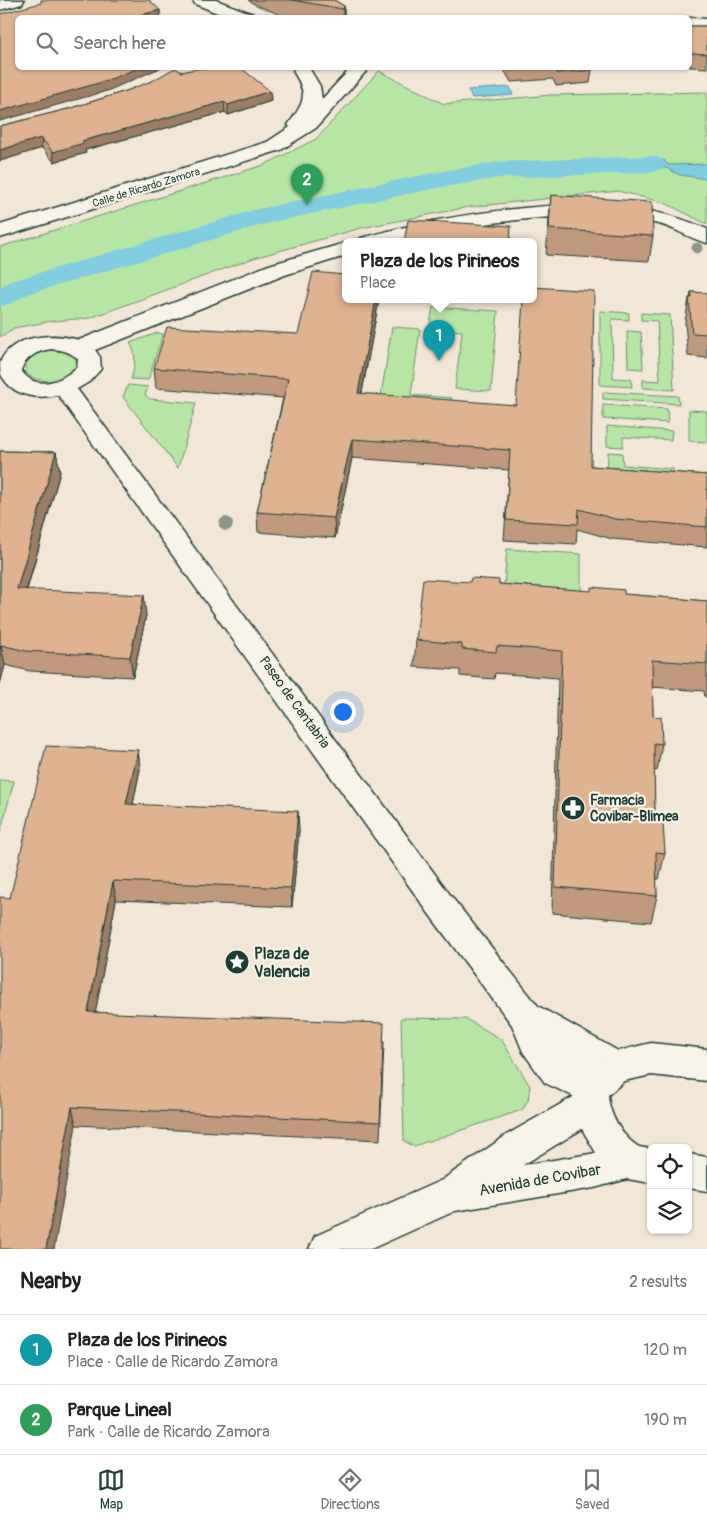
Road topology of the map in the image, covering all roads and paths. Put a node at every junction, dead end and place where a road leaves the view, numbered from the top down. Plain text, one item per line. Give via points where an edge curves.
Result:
1 (16, 0) edge
2 (189, 0) edge
3 (196, 0) edge
4 (201, 0) edge
5 (0, 4) edge
6 (194, 15) edge
7 (218, 15) edge
8 (239, 15) edge
9 (692, 23) edge
10 (707, 24) edge
11 (298, 70) edge
12 (306, 70) edge
13 (346, 70) edge
14 (358, 70) edge
15 (288, 136) junction
16 (0, 232) edge
17 (707, 237) edge
18 (385, 238) edge
19 (342, 250) edge
20 (80, 348) junction
21 (6, 382) edge
22 (64, 387) junction
23 (707, 1065) edge
24 (598, 1087) junction
25 (639, 1164) edge
26 (692, 1172) edge
27 (707, 1174) edge
28 (453, 1194) junction
29 (328, 1249) edge

1 - 5 street
2 - 6 street
3 - 7 street
4 - 8 street
9 - 10 street
11 - 15 street, Calle de Ricardo Zamora via 311,89 314,100 312,109
12 - 13 street via 332,73
14 - 15 street, Calle de Ricardo Zamora via 309,124
15 - 16 street, Calle de Ricardo Zamora via 251,156
17 - 18 street via 660,217 612,211 524,214 446,224
19 - 20 street via 277,270
20 - 21 street via 51,342 21,351 12,360
20 - 22 street via 89,357 90,369 80,380
21 - 22 street via 34,390
22 - 24 street, Paseo de Cantabria via 526,1017 535,1041 557,1072
23 - 24 street, Avenida de Covibar via 651,1059
24 - 25 street via 603,1136
24 - 28 street, Avenida de Covibar via 562,1120 507,1154
25 - 28 street, Avenida de Covibar
26 - 27 street
28 - 29 street, Avenida de Covibar

